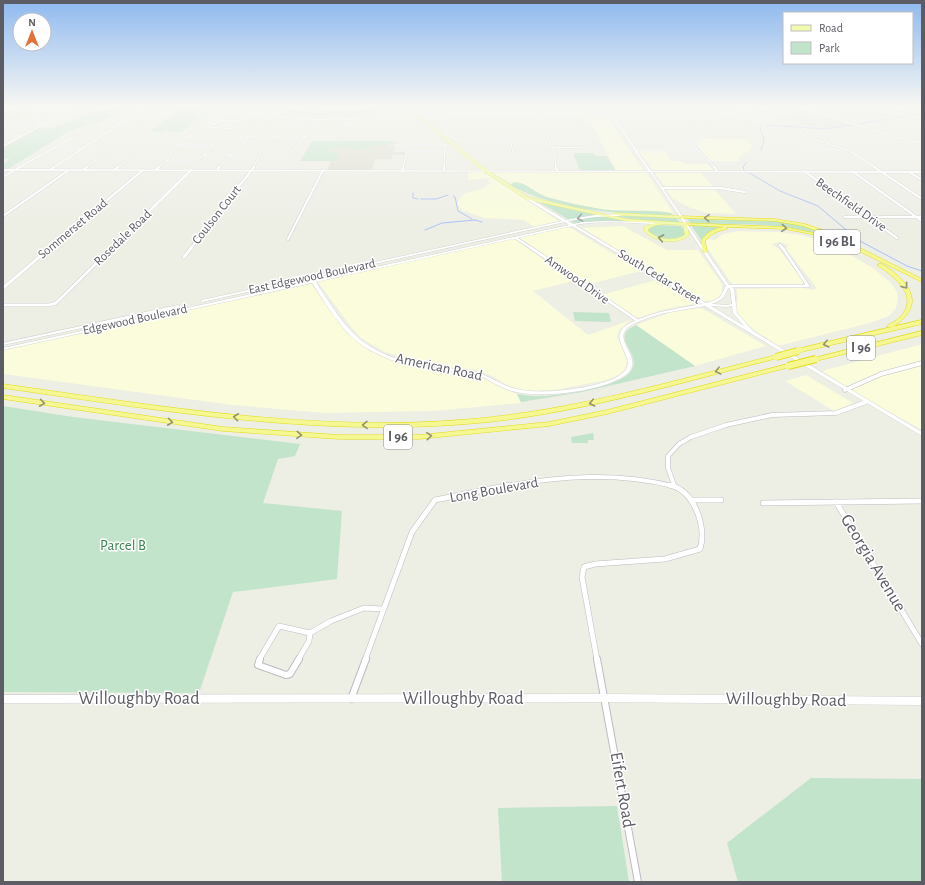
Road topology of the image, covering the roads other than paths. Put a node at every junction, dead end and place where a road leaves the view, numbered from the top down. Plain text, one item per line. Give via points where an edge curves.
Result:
1 (56, 147) edge
2 (85, 147) edge
3 (115, 147) edge
4 (145, 147) edge
5 (174, 147) edge
6 (211, 147) edge
7 (238, 147) edge
8 (267, 147) edge
9 (294, 147) edge
10 (445, 147) edge
11 (456, 147) edge
12 (512, 147) edge
13 (584, 147) edge
14 (633, 147) edge
15 (695, 147) edge
16 (840, 147) edge
17 (552, 148) joint
18 (53, 149) junction
19 (82, 149) junction
20 (845, 149) junction
21 (635, 150) junction
22 (697, 150) junction
23 (795, 150) dead end
24 (445, 152) junction
25 (204, 154) junction
26 (231, 155) junction
27 (289, 155) dead end
28 (514, 157) dead end
29 (167, 161) junction
30 (3, 170) edge
31 (15, 170) junction
32 (50, 170) junction
33 (69, 170) junction
34 (83, 170) junction
35 (115, 170) junction
36 (143, 170) junction
37 (156, 170) junction
38 (191, 170) junction
39 (217, 170) junction
40 (251, 170) junction
41 (324, 170) junction
42 (402, 170) junction
43 (444, 170) junction
44 (485, 171) junction
45 (557, 171) junction
46 (650, 171) junction
47 (717, 171) junction
48 (804, 171) junction
49 (852, 171) junction
50 (880, 172) junction
51 (909, 172) junction
52 (922, 172) edge
53 (3, 177) edge
54 (922, 180) edge
55 (662, 188) junction
56 (516, 191) junction
57 (745, 192) dead end
58 (527, 198) junction
59 (922, 199) edge
60 (603, 215) junction
61 (622, 215) junction
62 (3, 216) edge
63 (680, 217) junction
64 (846, 217) dead end
65 (871, 217) junction
66 (916, 217) junction
67 (922, 217) edge
68 (565, 221) junction
69 (922, 221) edge
70 (654, 223) junction
71 (662, 223) junction
72 (685, 224) junction
73 (547, 225) junction
74 (573, 226) junction
75 (746, 226) junction
76 (520, 231) junction
77 (525, 236) junction
78 (516, 238) junction
79 (898, 238) dead end
80 (288, 239) dead end
81 (478, 240) junction
82 (471, 242) junction
83 (495, 242) junction
84 (780, 245) dead end
85 (456, 250) junction
86 (450, 251) junction
87 (705, 252) junction
88 (863, 255) junction
89 (184, 256) dead end
90 (873, 256) junction
91 (405, 257) junction
92 (368, 265) junction
93 (381, 266) junction
94 (922, 276) edge
95 (329, 278) junction
96 (303, 279) junction
97 (922, 280) edge
98 (313, 281) junction
99 (922, 284) edge
100 (728, 286) junction
101 (3, 288) edge
102 (268, 291) junction
103 (230, 297) junction
104 (704, 304) junction
105 (3, 305) edge
106 (733, 305) junction
107 (131, 317) junction
108 (638, 321) junction
109 (922, 322) edge
110 (94, 329) junction
111 (878, 332) junction
112 (922, 333) edge
113 (759, 338) junction
114 (29, 341) junction
115 (3, 345) edge
116 (3, 348) edge
117 (922, 363) edge
118 (3, 386) edge
119 (845, 390) junction
120 (3, 397) edge
121 (866, 402) junction
122 (922, 434) edge
123 (674, 486) junction
124 (693, 500) junction
125 (721, 500) dead end
126 (922, 501) edge
127 (836, 502) junction
128 (763, 503) dead end
129 (383, 609) junction
130 (310, 633) junction
131 (922, 644) edge
132 (605, 698) junction
133 (3, 699) edge
134 (351, 700) junction
135 (922, 701) edge
136 (638, 882) edge

1 - 18 street
2 - 19 street
3 - 34 street
4 - 35 street
5 - 29 street
6 - 25 street
7 - 26 street
8 - 40 street, Coulson Court
9 - 27 street
10 - 24 street
11 - 44 main road, South Cedar Street / I 96 BL
12 - 28 street
13 - 17 street
14 - 21 street
15 - 22 street
16 - 20 street
17 - 45 street
18 - 19 street
18 - 31 street
19 - 32 street
20 - 23 street
20 - 50 street
21 - 22 street
21 - 46 street
22 - 47 street
24 - 42 street via 407,152
24 - 43 street
25 - 26 street
25 - 29 street via 197,161
26 - 39 street
29 - 37 street
30 - 31 street
31 - 32 street
31 - 53 street
32 - 33 street
33 - 34 street
33 - 62 street
34 - 35 street
35 - 36 street
36 - 37 street
36 - 101 street, Sommerset Road
37 - 38 street
38 - 39 street
38 - 105 street, Rosedale Road via 54,304
39 - 40 street
40 - 41 street
40 - 89 street, Coulson Court
41 - 42 street
41 - 80 street
42 - 43 street
43 - 44 street
44 - 45 street
44 - 56 main road, South Cedar Street / I 96 BL
45 - 46 street
46 - 47 street
46 - 55 street
47 - 48 street
48 - 49 street
48 - 65 street, Beechfield Drive
49 - 50 street
49 - 66 street
50 - 51 street
50 - 59 street
51 - 52 street
51 - 54 street
55 - 57 street via 720,188
55 - 63 street
56 - 58 main road, South Cedar Street / I 96 BL
56 - 61 main road, I 96 BL via 545,201
58 - 60 main road, I 96 BL
58 - 68 street, South Cedar Street
60 - 61 street, East Edgewood Boulevard
60 -> 68 street, East Edgewood Boulevard
60 - 70 main road, I 96 BL
61 - 63 main road, I 96 BL
63 - 72 street
90 -> 63 highway, I 96 BL via 819,230 797,223
64 - 65 street
65 - 66 street
65 - 79 street, Beechfield Drive
66 - 67 street
66 - 69 street
68 - 73 street, East Edgewood Boulevard
68 - 74 street, South Cedar Street
70 - 71 main road, I 96 BL
70 - 74 street, East Edgewood Boulevard via 599,222
71 - 72 main road, I 96 BL
72 -> 71 main road via 687,235 677,240 659,238 646,231 650,225
72 - 75 highway, I 96 BL
72 - 87 street
73 - 76 street, East Edgewood Boulevard
73 - 77 street via 553,228
74 - 77 street, East Edgewood Boulevard
74 - 104 street, South Cedar Street
75 - 87 highway via 710,233 703,241
75 -> 88 highway, I 96 BL via 808,231
76 - 81 street, East Edgewood Boulevard
76 - 83 street via 489,240
77 - 78 street, East Edgewood Boulevard
78 - 83 street, East Edgewood Boulevard
78 - 108 street, Amwood Drive
81 - 82 street, East Edgewood Boulevard
81 - 85 street via 483,243
82 - 86 street
82 - 91 street, East Edgewood Boulevard
83 - 85 street, East Edgewood Boulevard
84 - 100 street via 808,286
85 - 86 street, East Edgewood Boulevard
86 - 93 street, East Edgewood Boulevard
87 - 100 street
88 - 99 highway, I 96 BL
88 -> 111 highway via 897,276 911,297 912,305 905,317
90 - 94 highway, I 96 BL
90 - 97 highway, I 96 BL
91 - 92 street, East Edgewood Boulevard
91 - 93 street via 379,264
92 - 95 street via 370,266
92 - 96 street, East Edgewood Boulevard
93 - 95 street, East Edgewood Boulevard
95 - 98 street, East Edgewood Boulevard
96 - 102 street via 266,288 265,291
96 - 103 street, East Edgewood Boulevard via 250,290 254,292
98 - 102 street, East Edgewood Boulevard
98 - 108 street, American Road via 350,332 376,351 415,364 477,373 510,389 531,394 579,388 612,381 623,375 631,362 621,335 626,327
100 - 104 street via 720,299
100 - 106 street via 733,291
102 - 103 street, Edgewood Boulevard
103 - 107 street, East Edgewood Boulevard
103 - 110 street, Edgewood Boulevard
104 - 106 street
104 - 108 street, American Road via 671,310
104 - 113 street, South Cedar Street
106 - 113 street via 737,316
107 - 110 street via 99,325
107 - 114 street, East Edgewood Boulevard
109 - 111 highway, I 96
110 - 114 street, Edgewood Boulevard
111 -> 118 highway, I 96, bridge via 612,398 541,412 404,425 310,424 257,420
120 -> 112 highway, I 96, bridge via 239,431 340,437 419,437 549,424 608,412
113 - 119 street, South Cedar Street
114 - 115 street
114 - 116 street, Edgewood Boulevard
117 - 119 street via 881,374
119 - 121 street, South Cedar Street
121 - 122 street, South Cedar Street
121 - 123 street via 836,413 759,417 695,435 679,444 668,456 668,468
123 - 124 street, Long Boulevard via 686,492
123 - 129 street, Long Boulevard via 623,478 580,477 483,490 435,500 412,532
124 - 125 street
124 - 132 street via 702,530 703,540 700,549 665,559 595,564 584,568 582,577
126 - 127 street
127 - 128 street
127 - 131 street, Georgia Avenue
129 - 130 street via 364,608 331,621
129 - 134 street, Long Boulevard
130 - 130 street via 290,674 286,675 258,665 279,626
132 - 134 street, Willoughby Road
132 - 135 street, Willoughby Road
132 - 136 street, Eifert Road
133 - 134 street, Willoughby Road

